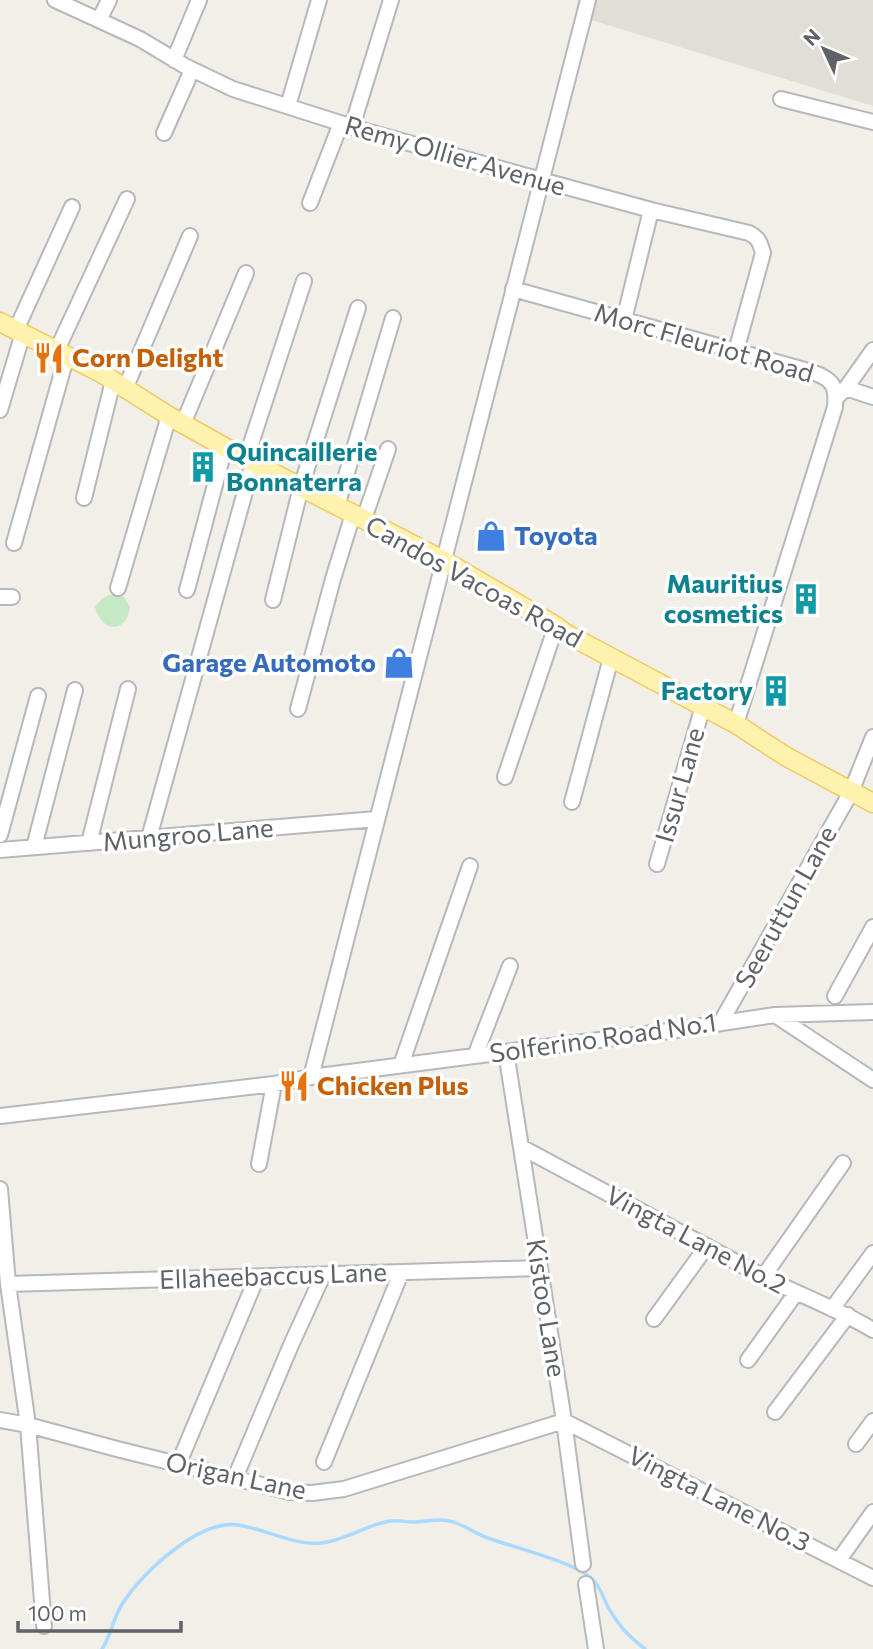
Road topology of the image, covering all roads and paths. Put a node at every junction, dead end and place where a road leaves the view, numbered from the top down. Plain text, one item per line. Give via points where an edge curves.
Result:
1 (55, 0) edge
2 (109, 0) edge
3 (199, 0) edge
4 (319, 0) edge
5 (391, 0) edge
6 (588, 0) edge
7 (99, 20) junction
8 (174, 60) junction
9 (192, 70) junction
10 (781, 99) dead end
11 (288, 106) junction
12 (873, 122) edge
13 (347, 125) junction
14 (164, 133) dead end
15 (541, 180) junction
16 (127, 199) dead end
17 (310, 203) dead end
18 (72, 207) dead end
19 (651, 210) junction
20 (190, 236) dead end
21 (246, 273) dead end
22 (304, 281) dead end
23 (513, 289) junction
24 (358, 309) dead end
25 (393, 318) dead end
26 (624, 320) junction
27 (13, 328) edge
28 (873, 350) edge
29 (736, 351) junction
30 (62, 353) junction
31 (119, 385) junction
32 (841, 393) junction
33 (873, 397) edge
34 (0, 410) edge
35 (176, 420) junction
36 (225, 447) junction
37 (388, 449) dead end
38 (250, 461) junction
39 (301, 487) junction
40 (84, 498) dead end
41 (352, 513) junction
42 (14, 543) dead end
43 (443, 560) junction
44 (118, 588) dead end
45 (187, 590) dead end
46 (273, 600) dead end
47 (556, 626) junction
48 (611, 658) junction
49 (128, 689) dead end
50 (75, 690) dead end
51 (37, 696) dead end
52 (703, 706) junction
53 (298, 709) dead end
54 (736, 724) junction
55 (873, 737) edge
56 (505, 777) dead end
57 (851, 792) junction
58 (572, 802) dead end
59 (873, 803) edge
60 (377, 819) junction
61 (0, 835) edge
62 (149, 838) junction
63 (89, 843) junction
64 (34, 847) junction
65 (0, 850) edge
66 (657, 864) dead end
67 (471, 866) dead end
68 (873, 927) edge
69 (510, 966) dead end
70 (835, 996) dead end
71 (873, 1012) edge
72 (775, 1015) junction
73 (721, 1022) junction
74 (506, 1052) junction
75 (475, 1056) junction
76 (401, 1065) junction
77 (311, 1077) junction
78 (873, 1080) edge
79 (274, 1084) junction
80 (0, 1116) edge
81 (521, 1147) junction
82 (843, 1163) dead end
83 (259, 1164) dead end
84 (0, 1189) edge
85 (2, 1233) edge
86 (707, 1246) junction
87 (873, 1253) edge
88 (539, 1268) junction
89 (401, 1273) junction
90 (323, 1275) junction
91 (763, 1276) junction
92 (257, 1277) junction
93 (8, 1284) junction
94 (796, 1293) junction
95 (832, 1309) junction
96 (848, 1315) junction
97 (654, 1318) dead end
98 (873, 1330) edge
99 (748, 1360) dead end
100 (775, 1412) dead end
101 (0, 1420) edge
102 (564, 1421) junction
103 (873, 1421) edge
104 (28, 1425) junction
105 (856, 1444) dead end
106 (324, 1462) dead end
107 (178, 1465) junction
108 (236, 1478) junction
109 (873, 1512) edge
110 (839, 1560) junction
111 (583, 1564) dead end
112 (873, 1578) edge
113 (586, 1584) dead end
114 (44, 1626) dead end
115 (596, 1649) edge

1 - 7 street, Remy Ollier Avenue
2 - 7 street
3 - 8 street
4 - 11 street
5 - 13 street
6 - 15 street
7 - 8 street, Remy Ollier Avenue
8 - 9 street, Remy Ollier Avenue
9 - 11 street, Remy Ollier Avenue
9 - 14 street
10 - 12 street
11 - 13 street, Remy Ollier Avenue
13 - 15 street, Remy Ollier Avenue
13 - 17 street
15 - 19 street, Remy Ollier Avenue
15 - 23 street
16 - 30 street
18 - 27 street
19 - 26 street
19 - 29 street, Remy Ollier Avenue via 749,233 760,242 763,253
20 - 31 street
21 - 35 street
22 - 38 street
23 - 26 street, Morc Fleuriot Road
23 - 43 street
24 - 39 street
25 - 41 street
26 - 29 street, Morc Fleuriot Road
27 - 30 main road, Candos Vacoas Road
27 - 34 street
28 - 32 street
29 - 32 street, Morc Fleuriot Road via 823,376
30 - 31 main road, Candos Vacoas Road
30 - 42 street
31 - 35 main road, Candos Vacoas Road
31 - 40 street
32 - 33 street
32 - 54 street, Morc Fleuriot Road
35 - 36 main road, Candos Vacoas Road
35 - 44 street
36 - 38 main road, Candos Vacoas Road
36 - 45 street
37 - 41 street
38 - 39 main road, Candos Vacoas Road
38 - 62 street
39 - 41 main road, Candos Vacoas Road
39 - 46 street
41 - 43 main road, Candos Vacoas Road
41 - 53 street
43 - 47 main road, Candos Vacoas Road
43 - 60 street
47 - 48 main road, Candos Vacoas Road
47 - 56 street
48 - 52 main road, Candos Vacoas Road
48 - 58 street
49 - 63 street
50 - 64 street
51 - 61 street
52 - 54 main road, Candos Vacoas Road
52 - 66 street, Issur Lane
54 - 57 main road, Candos Vacoas Road
55 - 57 street, Seeruttun Lane
57 - 59 main road, Candos Vacoas Road
57 - 73 street, Seeruttun Lane
60 - 62 street, Mungroo Lane
60 - 77 street
62 - 63 street, Mungroo Lane
63 - 64 street, Mungroo Lane
64 - 65 street, Mungroo Lane
67 - 76 street
68 - 70 street
69 - 75 street
71 - 72 street, Solferino Road No.1
72 - 73 street, Solferino Road No.1
72 - 78 street
73 - 74 street, Solferino Road No.1
74 - 75 street, Solferino Road No.1
74 - 81 street, Kistoo Lane
75 - 76 street, Solferino Road No.1
76 - 77 street, Solferino Road No.1
77 - 79 street, Solferino Road No.1
79 - 80 street, Solferino Road No.1
79 - 83 street
81 - 86 street, Vingta Lane No.2
81 - 88 street, Kistoo Lane
82 - 91 street
84 - 85 street
85 - 93 street
86 - 91 street, Vingta Lane No.2
86 - 97 street
87 - 95 street
88 - 89 street, Ellaheebaccus Lane
88 - 102 street, Kistoo Lane
89 - 90 street, Ellaheebaccus Lane
89 - 106 street
90 - 92 street, Ellaheebaccus Lane
90 - 108 street
91 - 94 street, Vingta Lane No.2
92 - 93 street, Ellaheebaccus Lane
92 - 107 street
93 - 104 street
94 - 95 street, Vingta Lane No.2
94 - 99 street
95 - 96 street, Vingta Lane No.2
96 - 98 street, Vingta Lane No.2
96 - 100 street
101 - 104 street, Origan Lane
102 - 108 street, Origan Lane via 344,1489 290,1492
102 - 110 street, Vingta Lane No.3
102 - 111 street, Kistoo Lane
103 - 105 street
104 - 107 street, Origan Lane
104 - 114 street
107 - 108 street, Origan Lane
109 - 110 street
110 - 112 street, Vingta Lane No.3
113 - 115 street

